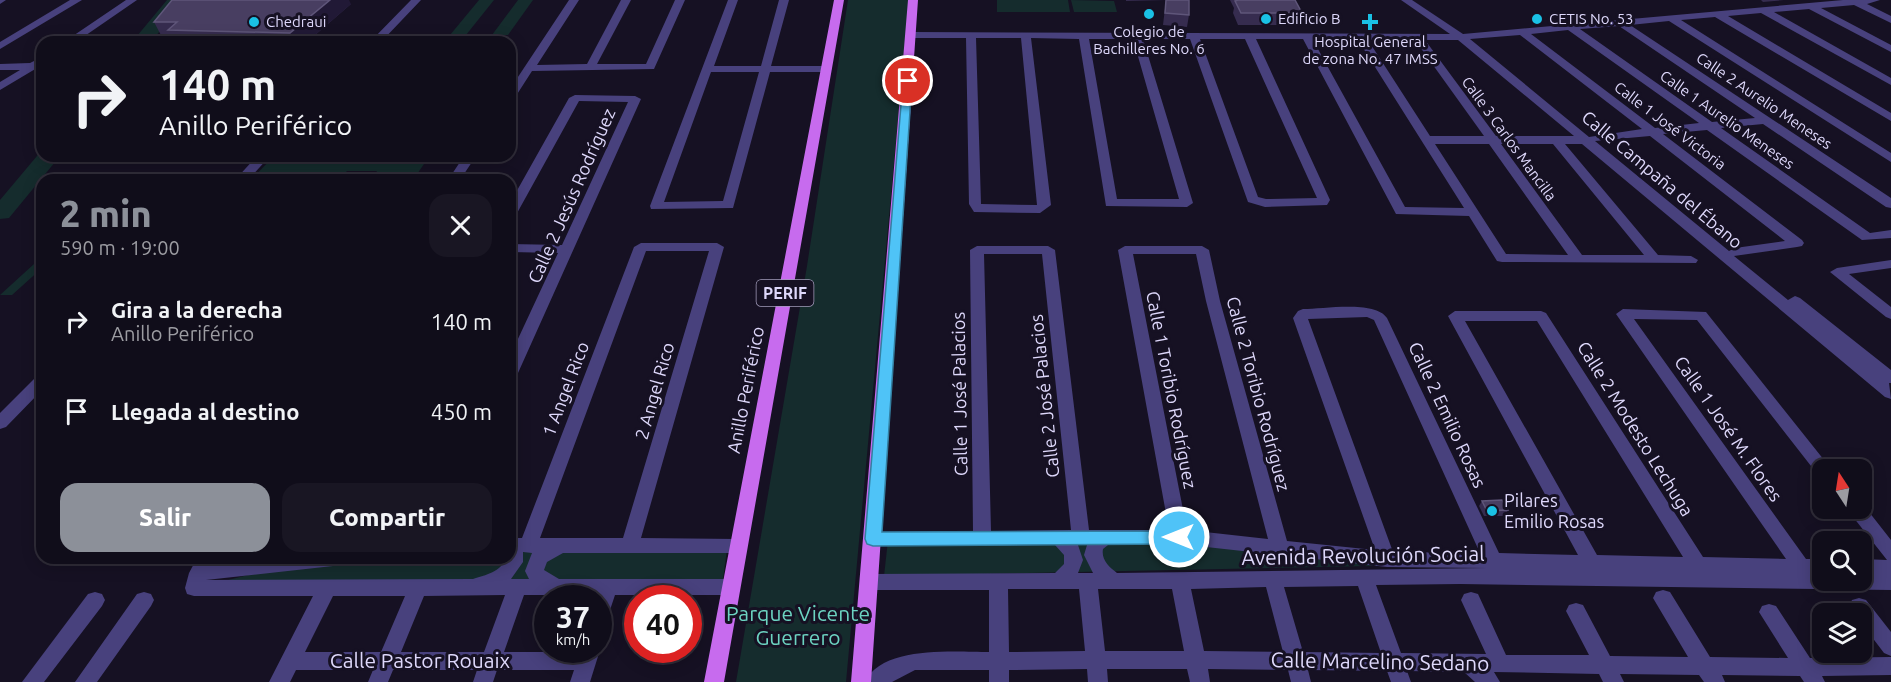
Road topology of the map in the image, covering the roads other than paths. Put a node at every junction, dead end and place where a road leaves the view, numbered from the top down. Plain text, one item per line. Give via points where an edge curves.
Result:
1 (77, 0) edge
2 (132, 0) edge
3 (416, 0) edge
4 (574, 0) edge
5 (626, 0) edge
6 (680, 0) edge
7 (733, 0) edge
8 (784, 0) edge
9 (839, 0) edge
10 (913, 0) edge
11 (1406, 0) edge
12 (1426, 0) edge
13 (1875, 0) edge
14 (1856, 2) junction
15 (404, 6) edge
16 (1811, 6) junction
17 (1763, 10) junction
18 (1717, 14) junction
19 (1670, 18) junction
20 (1891, 20) edge
21 (1621, 23) junction
22 (380, 27) dead end
23 (1570, 27) junction
24 (1521, 32) junction
25 (971, 34) junction
26 (911, 35) junction
27 (1026, 35) junction
28 (1083, 35) junction
29 (78, 36) edge
30 (380, 36) edge
31 (1137, 36) junction
32 (1194, 36) junction
33 (1249, 36) junction
34 (1306, 36) junction
35 (1360, 37) junction
36 (1418, 37) junction
37 (1465, 37) junction
38 (0, 46) edge
39 (1891, 49) edge
40 (36, 63) edge
41 (36, 64) edge
42 (0, 67) edge
43 (529, 68) junction
44 (590, 68) junction
45 (708, 69) junction
46 (764, 69) junction
47 (826, 69) junction
48 (1891, 82) edge
49 (0, 87) edge
50 (516, 88) edge
51 (1891, 118) edge
52 (1765, 120) junction
53 (1710, 126) junction
54 (1653, 132) junction
55 (1590, 139) junction
56 (1428, 140) junction
57 (1491, 141) junction
58 (1557, 141) junction
59 (1891, 158) edge
60 (258, 162) edge
61 (247, 174) edge
62 (1658, 195) junction
63 (516, 204) edge
64 (1891, 204) edge
65 (1473, 212) junction
66 (1891, 234) edge
67 (641, 247) joint
68 (516, 248) edge
69 (568, 249) junction
70 (1048, 250) joint
71 (1202, 250) joint
72 (1735, 252) junction
73 (1577, 258) junction
74 (1654, 259) junction
75 (1691, 260) dead end
76 (1891, 264) edge
77 (1891, 314) edge
78 (516, 360) edge
79 (1891, 378) edge
80 (36, 387) edge
81 (1891, 393) edge
82 (0, 423) edge
83 (1815, 459) edge
84 (1864, 519) edge
85 (1179, 537) junction
86 (1059, 538) junction
87 (1081, 538) junction
88 (1104, 538) junction
89 (873, 539) junction
90 (982, 539) junction
91 (562, 546) junction
92 (630, 546) junction
93 (737, 546) junction
94 (516, 547) edge
95 (1280, 548) junction
96 (1891, 554) edge
97 (1387, 559) junction
98 (1493, 561) junction
99 (1591, 561) junction
100 (1697, 563) junction
101 (275, 564) edge
102 (514, 564) edge
103 (1801, 566) junction
104 (1812, 567) edge
105 (1872, 567) edge
106 (1891, 568) edge
107 (200, 573) edge
108 (1364, 577) junction
109 (1273, 580) junction
110 (1812, 580) edge
111 (1180, 581) junction
112 (1872, 581) edge
113 (869, 582) junction
114 (998, 582) junction
115 (1058, 582) junction
116 (1088, 582) junction
117 (1115, 582) junction
118 (1891, 582) edge
119 (553, 585) edge
120 (612, 587) edge
121 (731, 587) junction
122 (517, 588) junction
123 (534, 588) edge
124 (417, 589) junction
125 (468, 589) junction
126 (326, 590) junction
127 (1663, 598) dead end
128 (94, 600) dead end
129 (144, 600) dead end
130 (1471, 600) dead end
131 (1576, 611) dead end
132 (1769, 612) dead end
133 (1872, 623) edge
134 (1891, 647) edge
135 (534, 658) edge
136 (388, 660) junction
137 (491, 660) junction
138 (999, 660) junction
139 (1096, 660) junction
140 (1196, 660) junction
141 (290, 661) junction
142 (1296, 662) junction
143 (586, 663) edge
144 (1468, 663) junction
145 (1500, 663) junction
146 (1891, 666) edge
147 (1397, 673) edge
148 (1610, 673) edge
149 (1710, 674) edge
150 (1810, 674) edge
151 (32, 682) edge
152 (85, 682) edge
153 (279, 682) edge
154 (378, 682) edge
155 (483, 682) edge
156 (580, 682) edge
157 (714, 682) edge
158 (861, 682) edge
159 (874, 682) edge
160 (999, 682) edge
161 (1098, 682) edge
162 (1200, 682) edge
163 (1301, 682) edge
164 (1490, 682) edge

1 - 38 street
2 - 29 street
3 - 15 street
4 - 43 street
5 - 44 street
6 - 44 street via 651,67
7 - 45 street
8 - 46 street
9 - 47 main road, Anillo Periférico / PERIF
10 - 26 main road
11 - 37 street, Calle Campaña del Ébano
12 - 37 street, Calle Campaña del Ébano
13 - 14 street
14 - 16 street
14 - 20 street
15 - 22 street
15 - 30 street
16 - 17 street
16 - 39 street
17 - 18 street
17 - 48 street
18 - 19 street
18 - 51 street
19 - 21 street
19 - 59 street
21 - 23 street
21 - 52 street, Calle 2 Aurelio Meneses
23 - 24 street
23 - 53 street, Calle 1 Aurelio Meneses
24 - 37 street
24 - 54 street, Calle 1 José Victoria
25 - 26 street
25 - 27 street
25 - 27 street via 975,204 979,209 1036,209 1046,205
26 - 89 main road
27 - 28 street
28 - 31 street
28 - 31 street via 1111,203 1187,203
31 - 32 street
32 - 33 street
32 - 33 street via 1252,199 1315,204 1324,200
33 - 34 street
34 - 35 street
34 - 65 street via 1401,211
35 - 36 street
35 - 56 street
36 - 37 street
36 - 57 street, Calle 3 Carlos Mancilla
37 - 55 street, Calle Campaña del Ébano
40 - 42 street
41 - 49 street
43 - 44 street
43 - 50 street
45 - 46 street
45 - 46 street via 656,206 728,205
46 - 47 street
47 - 93 main road, Anillo Periférico / PERIF
52 - 53 street
52 - 64 street, Calle 2 Aurelio Meneses
53 - 54 street
53 - 66 street, Calle 1 Aurelio Meneses via 1867,237
54 - 55 street
54 - 72 street, Calle 1 José Victoria via 1797,243
55 - 58 street
55 - 62 street, Calle Campaña del Ébano
56 - 57 street
56 - 65 street
57 - 58 street
57 - 73 street, Calle 3 Carlos Mancilla
58 - 74 street
60 - 61 street
62 - 72 street, Calle Campaña del Ébano
62 - 81 street, Calle Campaña del Ébano
63 - 69 street, Calle 2 Jesús Rodríguez via 575,98 635,99
65 - 73 street via 1502,258
67 - 92 street, 2 Angel Rico via 717,247
67 - 94 street, 1 Angel Rico
68 - 69 street
69 - 78 street, Calle 2 Jesús Rodríguez
70 - 87 street, Calle 2 José Palacios
70 - 90 street, Calle 1 José Palacios via 977,250
71 - 85 street, Calle 1 Toribio Rodríguez via 1125,250
71 - 95 street, Calle 2 Toribio Rodríguez
72 - 79 street, Calle Campaña del Ébano
73 - 74 street
74 - 75 street
76 - 77 street via 1837,272
80 - 82 street
83 - 103 street, Calle 1 José M. Flores via 1701,315 1623,314
84 - 96 street
85 - 88 street, Avenida Revolución Social
85 - 95 street, Avenida Revolución Social
86 - 87 street, Avenida Revolución Social
86 - 90 street, Avenida Revolución Social
86 - 115 street via 1072,551 1074,560 1070,573
87 - 88 street, Avenida Revolución Social
88 - 117 street via 1096,542 1096,565
89 - 90 street, Avenida Revolución Social
89 - 113 main road
91 - 92 street
91 - 94 street
91 - 119 street via 539,556 534,571
92 - 93 street
93 - 121 main road, Anillo Periférico / PERIF
95 - 97 street, Avenida Revolución Social
97 - 98 street, Avenida Revolución Social
97 - 98 street, Calle 2 Emilio Rosas via 1300,318 1303,314 1367,312 1380,318
98 - 99 street, Avenida Revolución Social
99 - 100 street, Avenida Revolución Social
99 - 100 street, Calle 2 Modesto Lechuga via 1455,316 1541,316
100 - 103 street, Avenida Revolución Social
101 - 107 street
102 - 125 street, 1 Angel Rico via 503,576
103 - 104 street, Avenida Revolución Social
105 - 106 street
107 - 126 street
108 - 109 street, Avenida Revolución Social
108 - 110 street, Avenida Revolución Social
108 - 147 street
109 - 111 street, Avenida Revolución Social
109 - 142 street
111 - 117 street, Avenida Revolución Social
111 - 140 street
112 - 118 street, Avenida Revolución Social
113 - 114 street, Avenida Revolución Social
113 - 158 main road
114 - 115 street, Avenida Revolución Social
114 - 138 street
115 - 116 street, Avenida Revolución Social
116 - 117 street, Avenida Revolución Social
116 - 139 street
120 - 121 street
121 - 157 main road, Anillo Periférico / PERIF
122 - 123 street
122 - 125 street
122 - 137 street
124 - 125 street
124 - 126 street
124 - 136 street
126 - 141 street
127 - 149 street
128 - 151 street
129 - 152 street
130 - 145 street
131 - 148 street
132 - 150 street
133 - 134 street
135 - 137 street, Calle Pastor Rouaix
136 - 137 street, Calle Pastor Rouaix
136 - 141 street, Calle Pastor Rouaix
136 - 154 street
137 - 155 street
138 - 139 street, Calle Marcelino Sedano
138 - 159 street, Calle Marcelino Sedano via 914,661
138 - 160 street
139 - 140 street, Calle Marcelino Sedano
139 - 161 street
140 - 142 street, Calle Marcelino Sedano
140 - 162 street
141 - 153 street
142 - 147 street, Calle Marcelino Sedano
142 - 163 street
143 - 156 street
144 - 145 street, Calle Marcelino Sedano
144 - 147 street, Calle Marcelino Sedano
144 - 164 street
145 - 148 street, Calle Marcelino Sedano
146 - 150 street, Calle Marcelino Sedano
148 - 149 street, Calle Marcelino Sedano
149 - 150 street, Calle Marcelino Sedano

